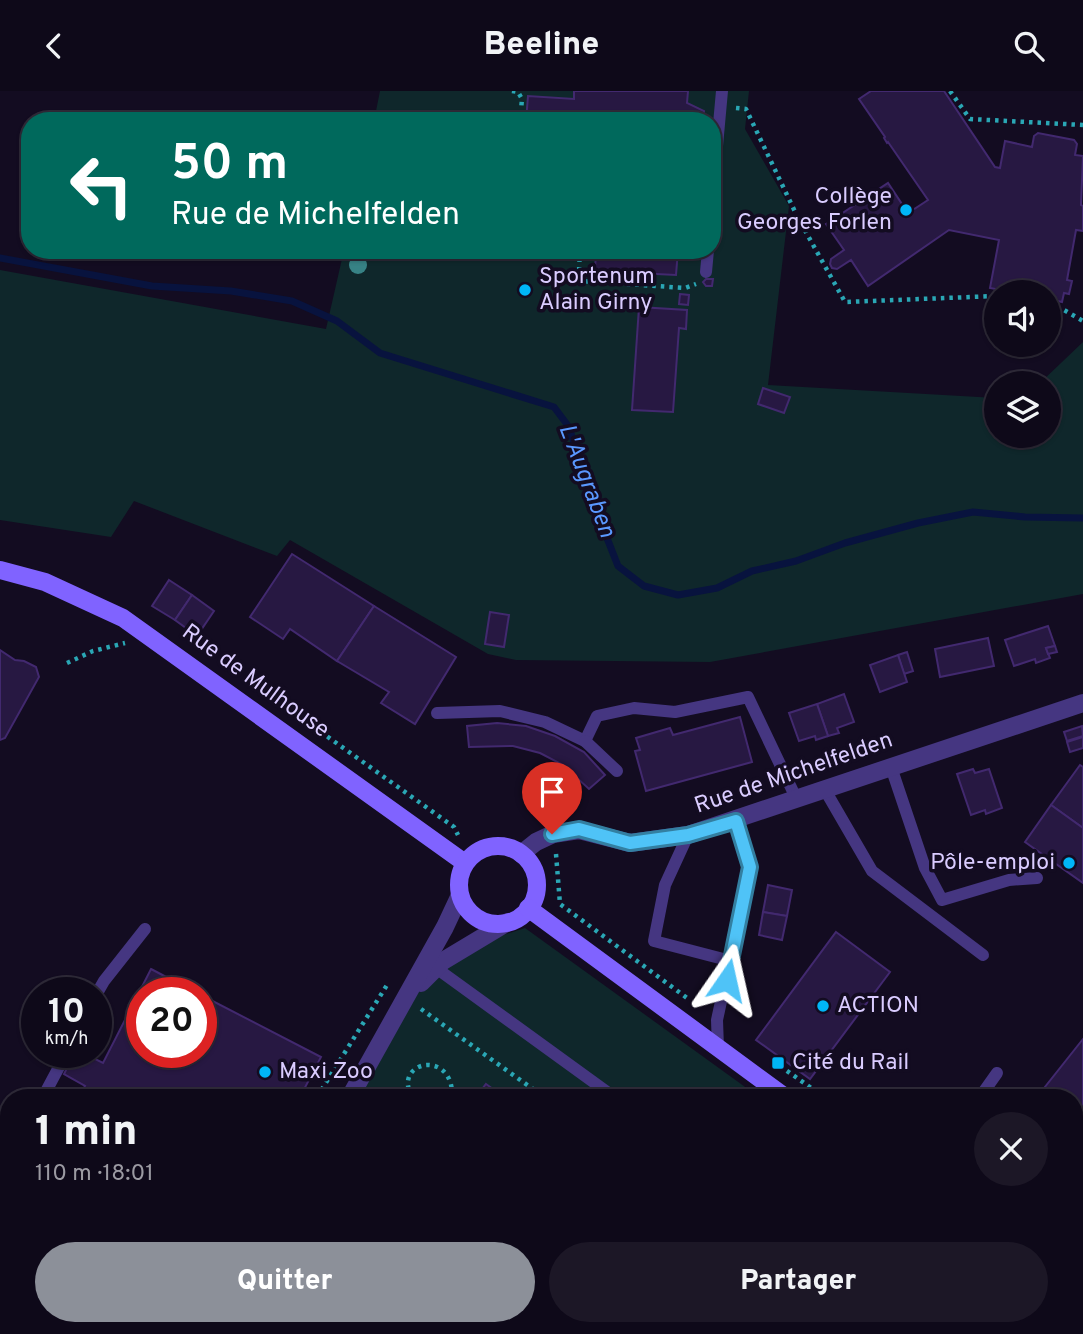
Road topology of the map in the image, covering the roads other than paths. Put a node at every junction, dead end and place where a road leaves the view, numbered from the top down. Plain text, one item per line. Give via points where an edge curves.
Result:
1 (722, 91) edge
2 (720, 112) edge
3 (707, 259) edge
4 (706, 272) road end
5 (0, 570) edge
6 (1083, 703) edge
7 (437, 713) dead end
8 (585, 741) junction
9 (891, 767) junction
10 (617, 771) dead end
11 (825, 790) junction
12 (797, 800) junction
13 (736, 821) junction
14 (688, 835) junction
15 (521, 854) junction
16 (465, 863) junction
17 (1037, 878) dead end
18 (460, 895) junction
19 (528, 908) junction
20 (508, 922) junction
21 (145, 929) dead end
22 (983, 955) dead end
23 (731, 961) junction
24 (436, 968) junction
25 (107, 977) edge
26 (406, 998) junction
27 (718, 1048) junction
28 (58, 1068) edge
29 (998, 1073) dead end
30 (47, 1089) edge
31 (355, 1089) edge
32 (603, 1089) edge
33 (774, 1089) edge
34 (986, 1089) edge

1 - 2 lane
3 - 4 lane
5 - 16 main road, Rue de Mulhouse via 45,582 124,618
6 - 9 street, Rue de Michelfelden
7 - 8 lane via 500,711 545,722
8 - 10 lane
8 - 12 lane via 597,716 634,708 676,712 748,697
9 - 11 street, Rue de Michelfelden
9 - 17 lane via 925,868 942,900 1009,880
11 - 12 street, Rue de Michelfelden
11 - 22 lane via 873,871
12 - 13 street, Rue de Michelfelden
13 - 14 street, Rue de Michelfelden
13 - 23 lane via 750,867
14 - 15 street, Rue de Michelfelden via 630,843 579,829 552,834
14 - 23 lane via 665,885 654,941
15 - 16 main road via 506,846 492,846 479,850
15 - 19 main road via 535,872 537,885
16 - 18 main road via 458,883
18 - 20 main road via 473,915 496,924
18 - 26 street
19 - 20 main road
19 - 27 main road
20 - 24 street
21 - 25 lane
23 - 27 lane via 717,1020
24 - 26 street
24 - 32 lane
26 - 31 street
27 - 33 main road
28 - 30 lane
29 - 34 lane

